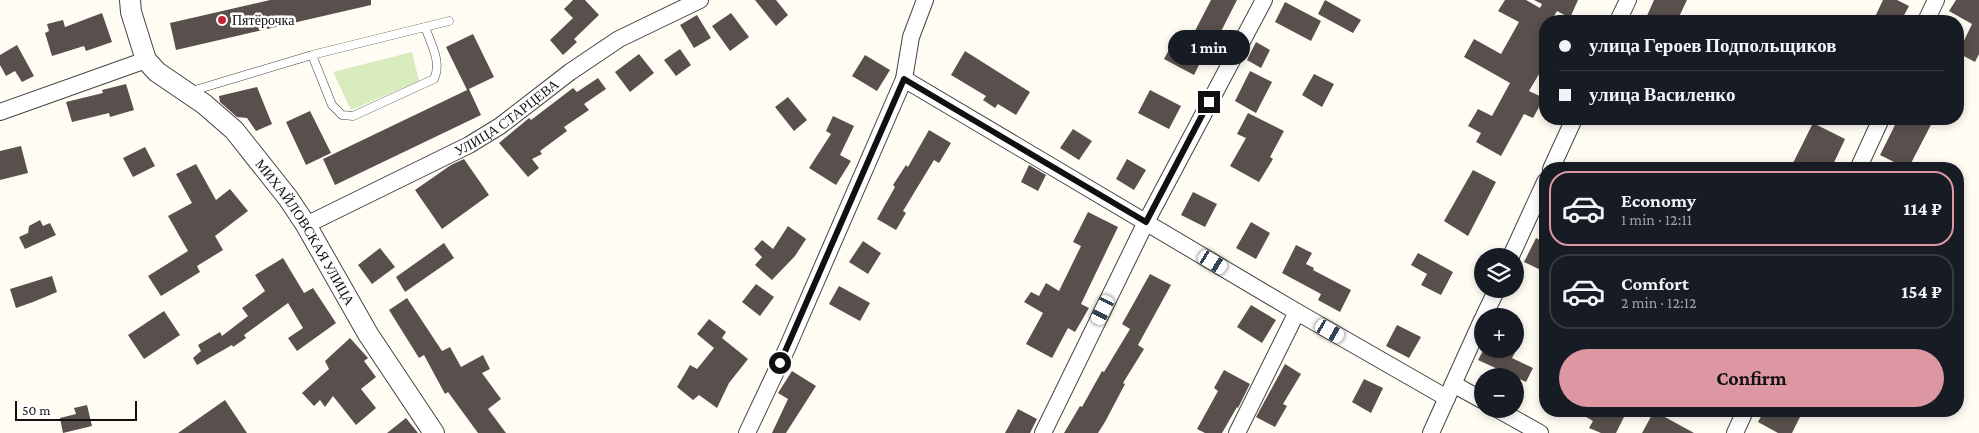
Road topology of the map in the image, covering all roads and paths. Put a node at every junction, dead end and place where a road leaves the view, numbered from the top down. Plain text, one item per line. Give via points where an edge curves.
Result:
1 (130, 0) edge
2 (700, 0) edge
3 (925, 0) edge
4 (1264, 0) edge
5 (1628, 0) edge
6 (1936, 0) edge
7 (1621, 15) edge
8 (1929, 15) edge
9 (449, 21) dead end
10 (425, 27) junction
11 (312, 55) junction
12 (146, 60) junction
13 (904, 79) junction
14 (188, 93) junction
15 (3, 114) edge
16 (1571, 125) edge
17 (1878, 125) edge
18 (1554, 162) edge
19 (1861, 162) edge
20 (1539, 195) edge
21 (1146, 222) junction
22 (306, 225) junction
23 (1515, 248) edge
24 (1297, 312) junction
25 (1474, 338) edge
26 (1450, 391) junction
27 (1474, 398) edge
28 (1742, 417) edge
29 (1513, 418) edge
30 (434, 433) edge
31 (747, 433) edge
32 (1043, 433) edge
33 (1237, 433) edge
34 (1431, 433) edge
35 (1540, 433) edge
36 (1735, 433) edge

1 - 12 street
2 - 22 street, УЛИЦА СТАРЦЕВА via 619,39 469,145
3 - 13 street via 911,38
4 - 21 street
5 - 7 street
6 - 8 street
9 - 10 lane
10 - 11 lane
10 - 11 lane via 437,60 438,71 434,80 353,116 342,115 332,105
11 - 14 lane
12 - 14 street, МИХАЙЛОВСКАЯ УЛИЦА via 157,72
12 - 15 street
13 - 21 street
13 - 31 street
14 - 22 street, МИХАЙЛОВСКАЯ УЛИЦА via 242,139
16 - 18 street
17 - 19 street
20 - 23 street
21 - 24 street
21 - 32 street
22 - 30 street, МИХАЙЛОВСКАЯ УЛИЦА via 368,334
24 - 26 street
24 - 33 street
25 - 26 street
26 - 27 street
26 - 34 street
28 - 36 street
29 - 35 street

